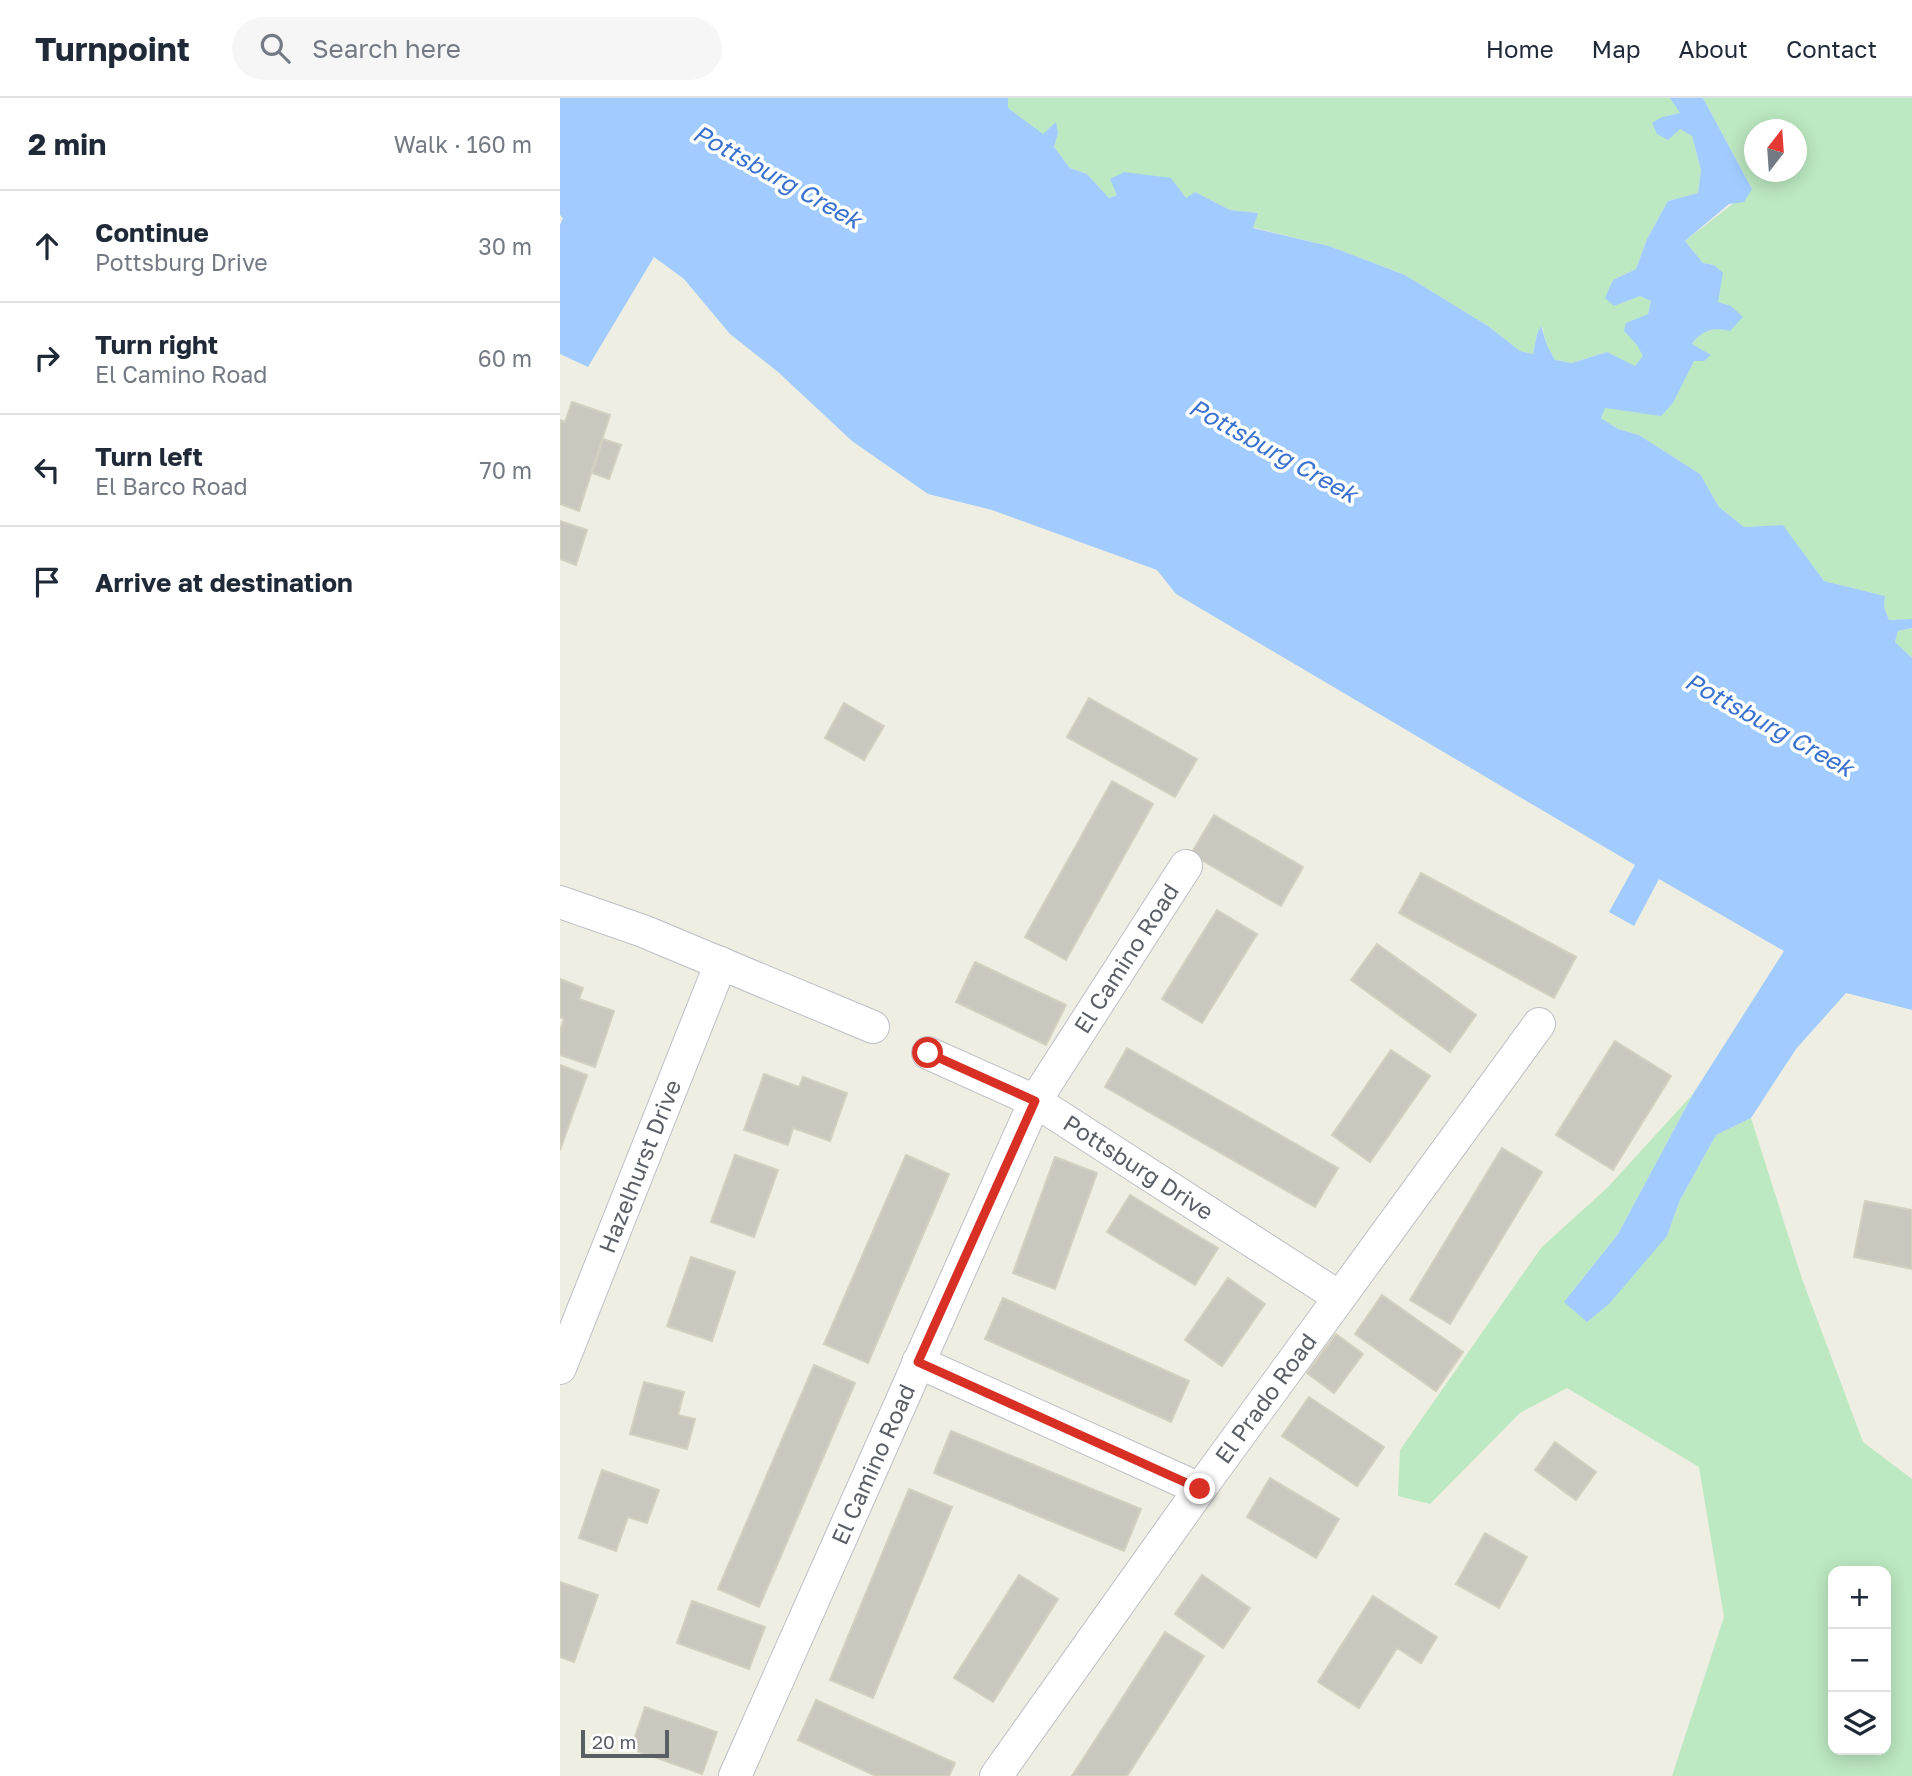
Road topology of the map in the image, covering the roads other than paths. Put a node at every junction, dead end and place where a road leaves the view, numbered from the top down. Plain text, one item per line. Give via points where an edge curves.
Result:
1 (1186, 866) dead end
2 (560, 902) edge
3 (721, 964) junction
4 (1539, 1024) dead end
5 (873, 1027) dead end
6 (928, 1053) dead end
7 (1035, 1101) junction
8 (1339, 1297) junction
9 (918, 1362) junction
10 (560, 1368) edge
11 (1200, 1489) junction
12 (743, 1774) edge
13 (996, 1776) edge

1 - 7 street, El Camino Road
2 - 3 street
3 - 5 street
3 - 10 street, Hazelhurst Drive
4 - 8 street, El Prado Road
6 - 7 street, Pottsburg Drive
7 - 8 street, Pottsburg Drive
7 - 9 street, El Camino Road
8 - 11 street, El Prado Road
9 - 11 street
9 - 12 street, El Camino Road
11 - 13 street, El Prado Road

